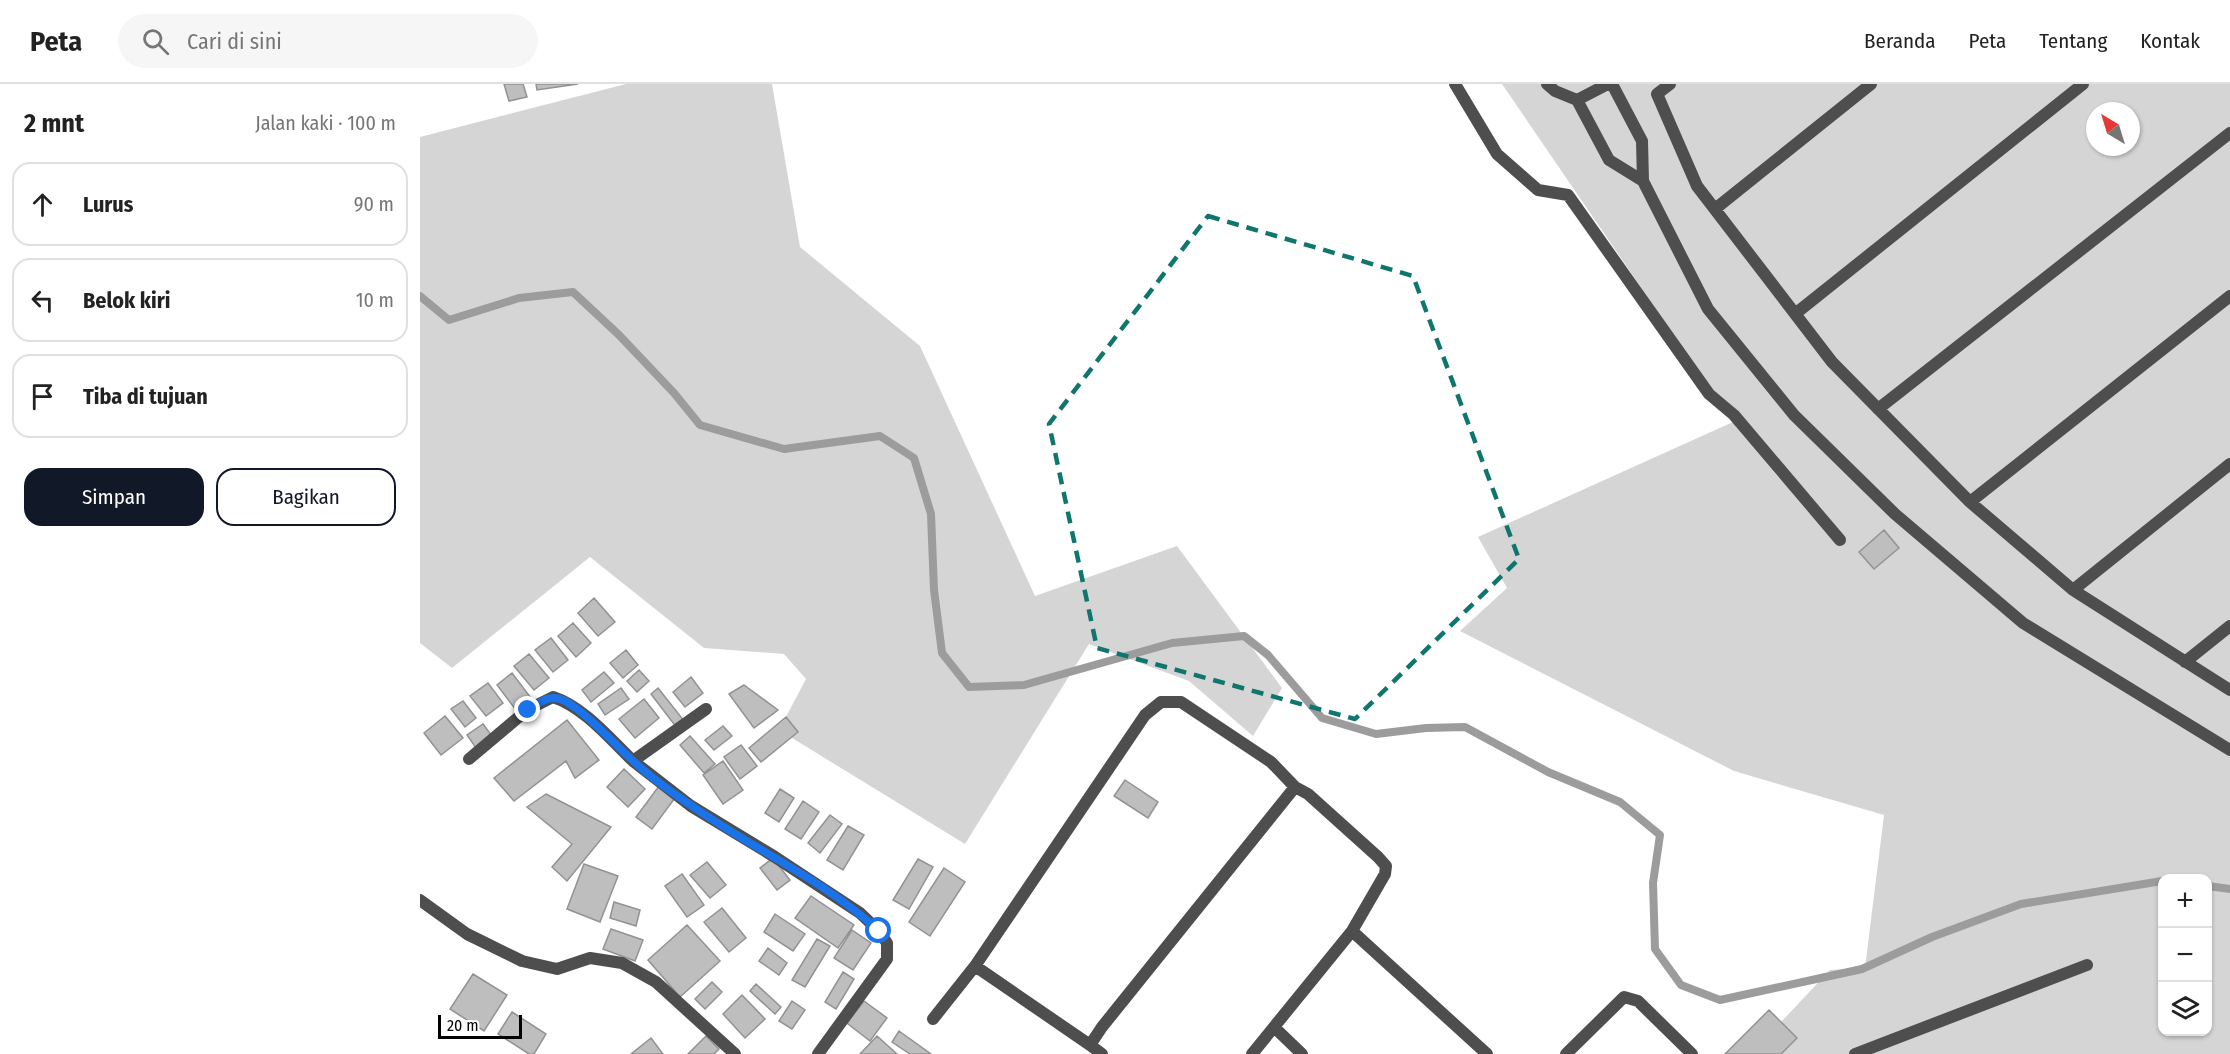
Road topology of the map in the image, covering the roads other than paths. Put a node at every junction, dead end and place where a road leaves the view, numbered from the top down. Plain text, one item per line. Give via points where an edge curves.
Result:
1 (1455, 84) edge
2 (1547, 84) edge
3 (1610, 84) edge
4 (1670, 84) edge
5 (1871, 84) edge
6 (2083, 84) edge
7 (1577, 100) junction
8 (2230, 133) edge
9 (1643, 181) junction
10 (1715, 209) junction
11 (2230, 296) edge
12 (1795, 314) junction
13 (1878, 409) junction
14 (2230, 464) edge
15 (1970, 502) junction
16 (1840, 540) dead end
17 (2073, 590) junction
18 (2230, 626) edge
19 (2185, 662) junction
20 (2230, 690) edge
21 (706, 709) dead end
22 (2230, 750) edge
23 (469, 759) dead end
24 (633, 761) junction
25 (1295, 787) junction
26 (420, 900) edge
27 (1352, 931) junction
28 (2086, 965) dead end
29 (975, 966) junction
30 (933, 1019) dead end
31 (1275, 1028) junction
32 (1090, 1045) junction
33 (735, 1054) edge
34 (818, 1054) edge
35 (1102, 1054) edge
36 (1252, 1054) edge
37 (1302, 1054) edge
38 (1487, 1054) edge
39 (1566, 1054) edge
40 (1692, 1054) edge
41 (1855, 1054) edge

1 - 16 street via 1497,154 1538,190 1568,195 1709,394 1734,415
2 - 7 street
3 - 7 street
3 - 9 street via 1642,141
4 - 10 street via 1657,94 1697,186
5 - 10 street
6 - 12 street
7 - 9 street via 1609,160
8 - 13 street
9 - 22 street via 1708,309 1794,415 1887,506 2023,623
10 - 12 street
11 - 15 street
12 - 13 street via 1832,362
13 - 15 street
14 - 17 street
15 - 17 street
17 - 19 street
18 - 19 street
19 - 20 street
21 - 24 street
23 - 24 street via 528,710 553,697 587,718
24 - 34 street via 691,806 860,913 887,943 887,959
25 - 27 street via 1308,794 1386,866
25 - 29 street via 1271,762 1181,702 1161,702 1145,715
25 - 32 street
26 - 33 street via 467,934 522,962 557,969 590,958 622,963 656,982
27 - 31 street
27 - 38 street
28 - 41 street
29 - 30 street
29 - 32 street
31 - 36 street
31 - 37 street
32 - 35 street
39 - 40 street via 1624,997 1638,1001

